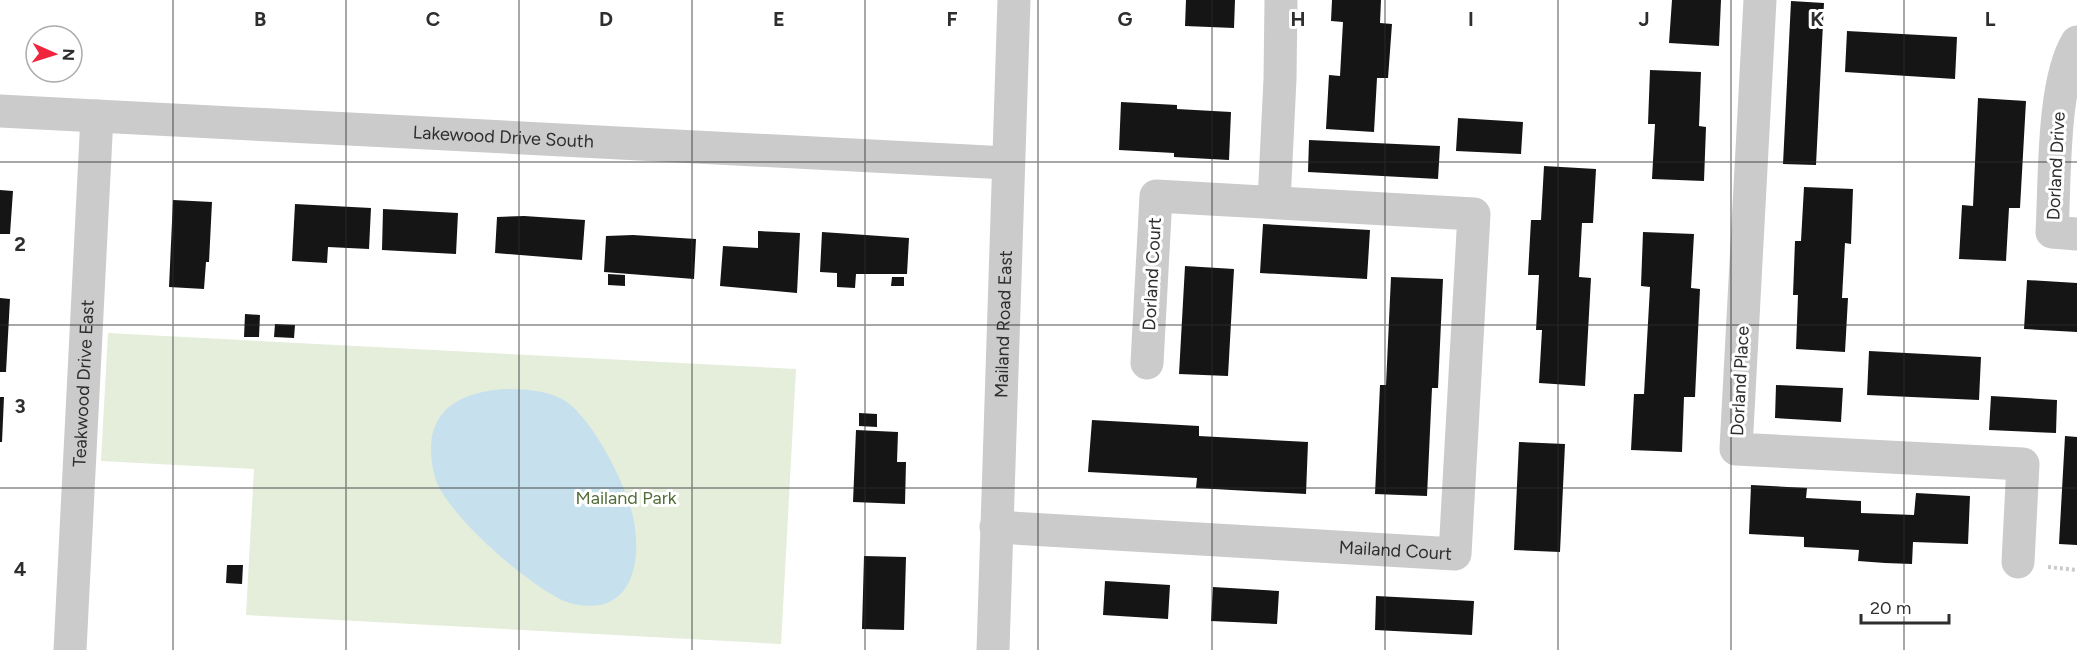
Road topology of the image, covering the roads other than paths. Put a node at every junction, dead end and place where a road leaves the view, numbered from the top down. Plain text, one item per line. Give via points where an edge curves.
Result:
1 (1014, 0) edge
2 (1281, 0) edge
3 (1761, 0) edge
4 (2077, 42) edge
5 (0, 111) edge
6 (97, 116) junction
7 (1007, 163) junction
8 (1274, 202) junction
9 (1474, 214) joint
10 (2077, 234) edge
11 (1147, 363) dead end
12 (996, 527) junction
13 (2018, 562) dead end
14 (70, 650) edge
15 (993, 650) edge

1 - 7 street, Mailand Road East
2 - 8 street
3 - 13 street, Dorland Place via 1737,449 2023,465
4 - 10 street, Dorland Drive via 2060,94 2052,232
5 - 6 street, Lakewood Drive South
6 - 7 street, Lakewood Drive South
6 - 14 street, Teakwood Drive East
7 - 12 street, Mailand Road East
8 - 9 street, Dorland Court
8 - 11 street, Dorland Court via 1156,196
9 - 12 street, Mailand Court via 1455,554
12 - 15 street, Mailand Road East

